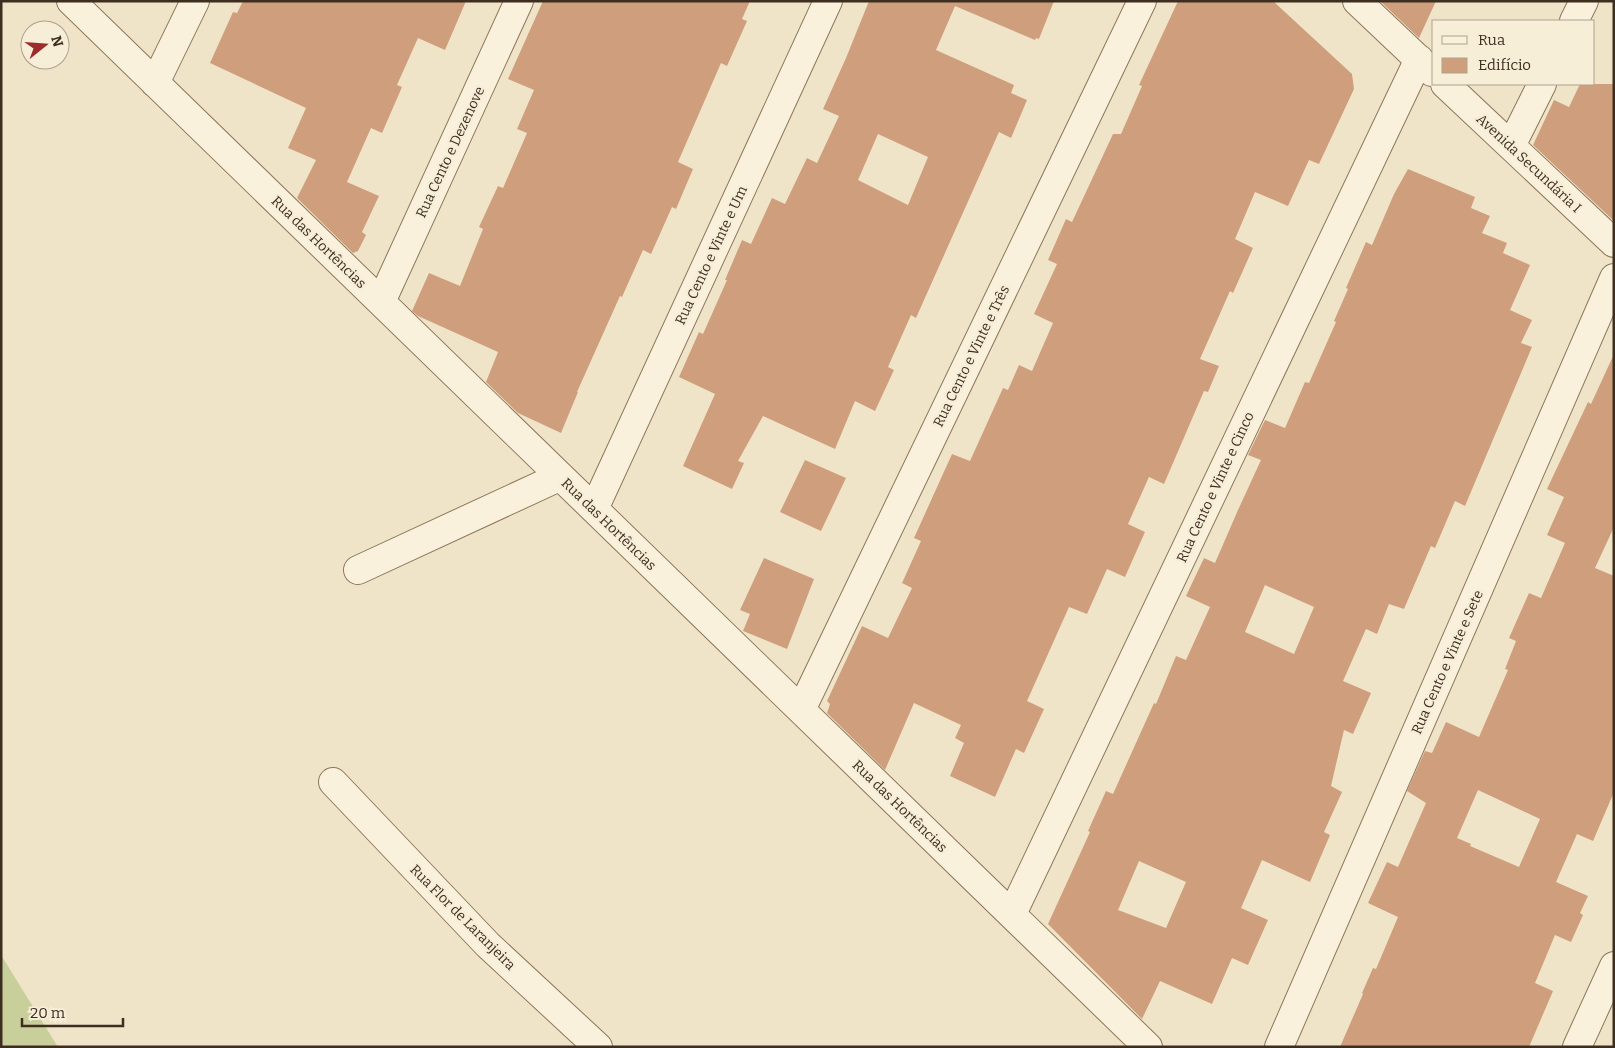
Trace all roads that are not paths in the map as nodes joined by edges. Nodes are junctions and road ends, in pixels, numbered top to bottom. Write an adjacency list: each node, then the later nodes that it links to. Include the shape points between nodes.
1 (71, 1): 10 (street, Rua das Hortências)
2 (195, 1): 10 (street)
3 (519, 1): 16 (street, Rua Cento e Dezenove)
4 (828, 1): 18 (street, Rua Cento e Vinte e Um)
5 (1142, 1): 20 (street, Rua Cento e Vinte e Três)
6 (1357, 1): 9 (street)
7 (1584, 1): 8 (street)
8 (1574, 20)
9 (1426, 66): 22 (street, Rua Cento e Vinte e Cinco)
10 (155, 83): 16 (street, Rua das Hortências)
11 (1446, 85): 13 (street, Avenida Secundária I)
12 (1542, 85): 13 (street)
13 (1511, 146): 14 (street, Avenida Secundária I)
14 (1614, 243)
15 (1614, 278): 26 (street, Rua Cento e Vinte e Sete)
16 (381, 302): 17 (street, Rua das Hortências)
17 (559, 476): 18 (street, Rua das Hortências); 19 (street)
18 (594, 509): 20 (street, Rua das Hortências)
19 (358, 570)
20 (801, 710): 22 (street, Rua das Hortências)
21 (333, 782): 24 (street, Rua Flor de Laranjeira, via 488,945)
22 (1012, 914): 25 (street, Rua das Hortências)
23 (1614, 966): 27 (street)
24 (598, 1047)
25 (1148, 1047)
26 (1280, 1047)
27 (1577, 1047)

